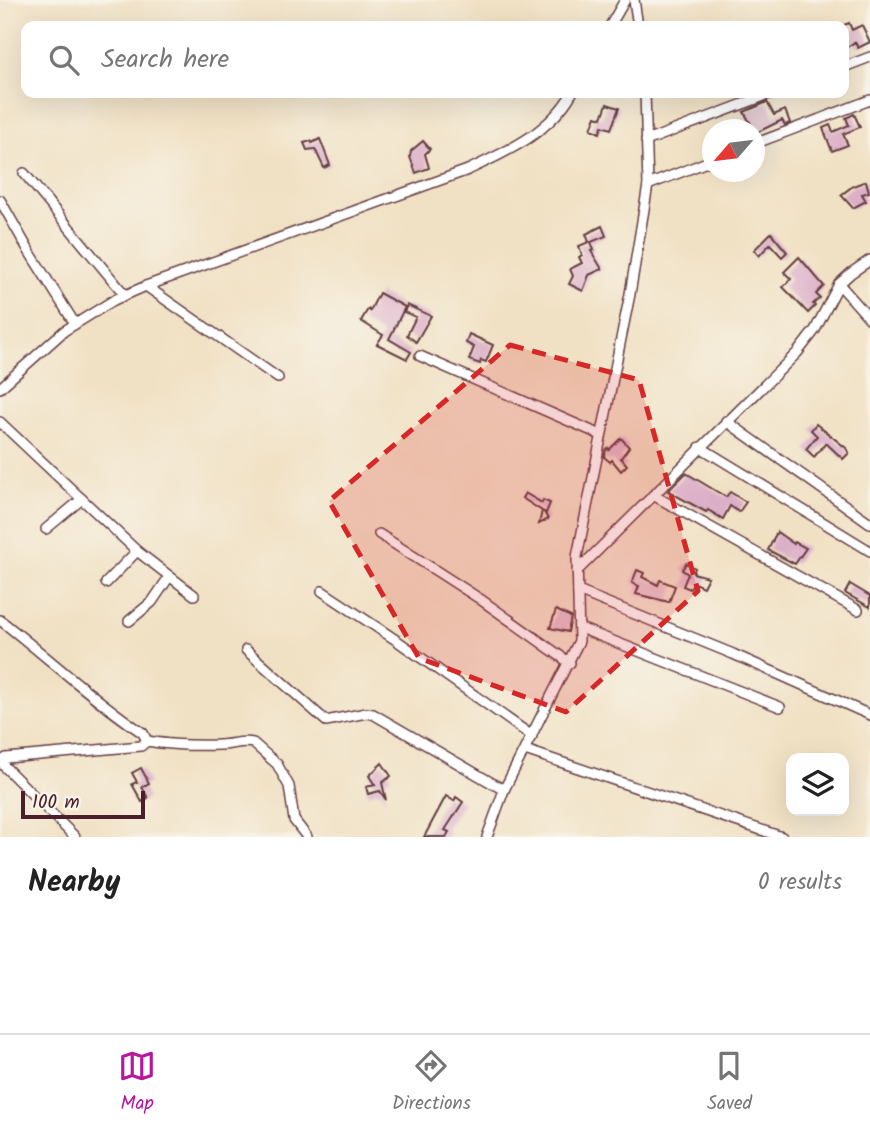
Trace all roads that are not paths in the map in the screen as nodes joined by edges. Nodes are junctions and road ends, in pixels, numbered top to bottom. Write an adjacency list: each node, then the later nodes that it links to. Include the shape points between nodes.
1 (625, 0): 3 (street)
2 (634, 0): 4 (street)
3 (613, 21)
4 (637, 21)
5 (870, 57): 6 (street)
6 (849, 65)
7 (568, 98): 19 (street, via 546,125 518,146 468,170)
8 (645, 98): 12 (street)
9 (759, 98): 12 (street)
10 (870, 100): 11 (street)
11 (765, 140)
12 (646, 141): 15 (street)
13 (702, 164): 15 (street)
14 (24, 173): 20 (street)
15 (648, 184): 28 (street)
16 (0, 201): 22 (street)
17 (870, 260): 18 (street)
18 (839, 284): 21 (street); 26 (street, via 797,353)
19 (146, 286): 20 (street); 24 (street)
20 (125, 295): 22 (street)
21 (870, 319)
22 (75, 324): 25 (street)
23 (420, 356): 28 (street)
24 (278, 378)
25 (0, 388)
26 (726, 421): 29 (street); 32 (street)
27 (0, 422): 31 (street)
28 (601, 435): 37 (street)
29 (701, 447): 30 (street); 36 (street)
30 (653, 495): 37 (street); 43 (street)
31 (82, 499): 33 (street); 35 (street)
32 (870, 523)
33 (46, 529)
34 (379, 534): 48 (street)
35 (137, 551): 38 (street); 39 (street)
36 (870, 551)
37 (577, 571): 41 (street)
38 (169, 577): 42 (street); 45 (street, via 152,603)
39 (106, 583)
40 (322, 591): 51 (street)
41 (578, 591): 46 (street); 50 (street)
42 (194, 595)
43 (858, 610)
44 (0, 620): 52 (street, via 93,698 143,733)
45 (129, 621)
46 (580, 628): 48 (street); 49 (street)
47 (246, 650): 54 (street, via 326,721 373,714)
48 (570, 663): 51 (street)
49 (780, 708)
50 (870, 715)
51 (532, 736): 53 (street)
52 (147, 741): 55 (street, via 141,746 2,761); 56 (street, via 221,746 253,743 277,764 289,786 294,820)
53 (525, 750): 54 (street); 58 (street)
54 (504, 790): 57 (street)
55 (75, 837)
56 (307, 837)
57 (488, 837)
58 (782, 837)

